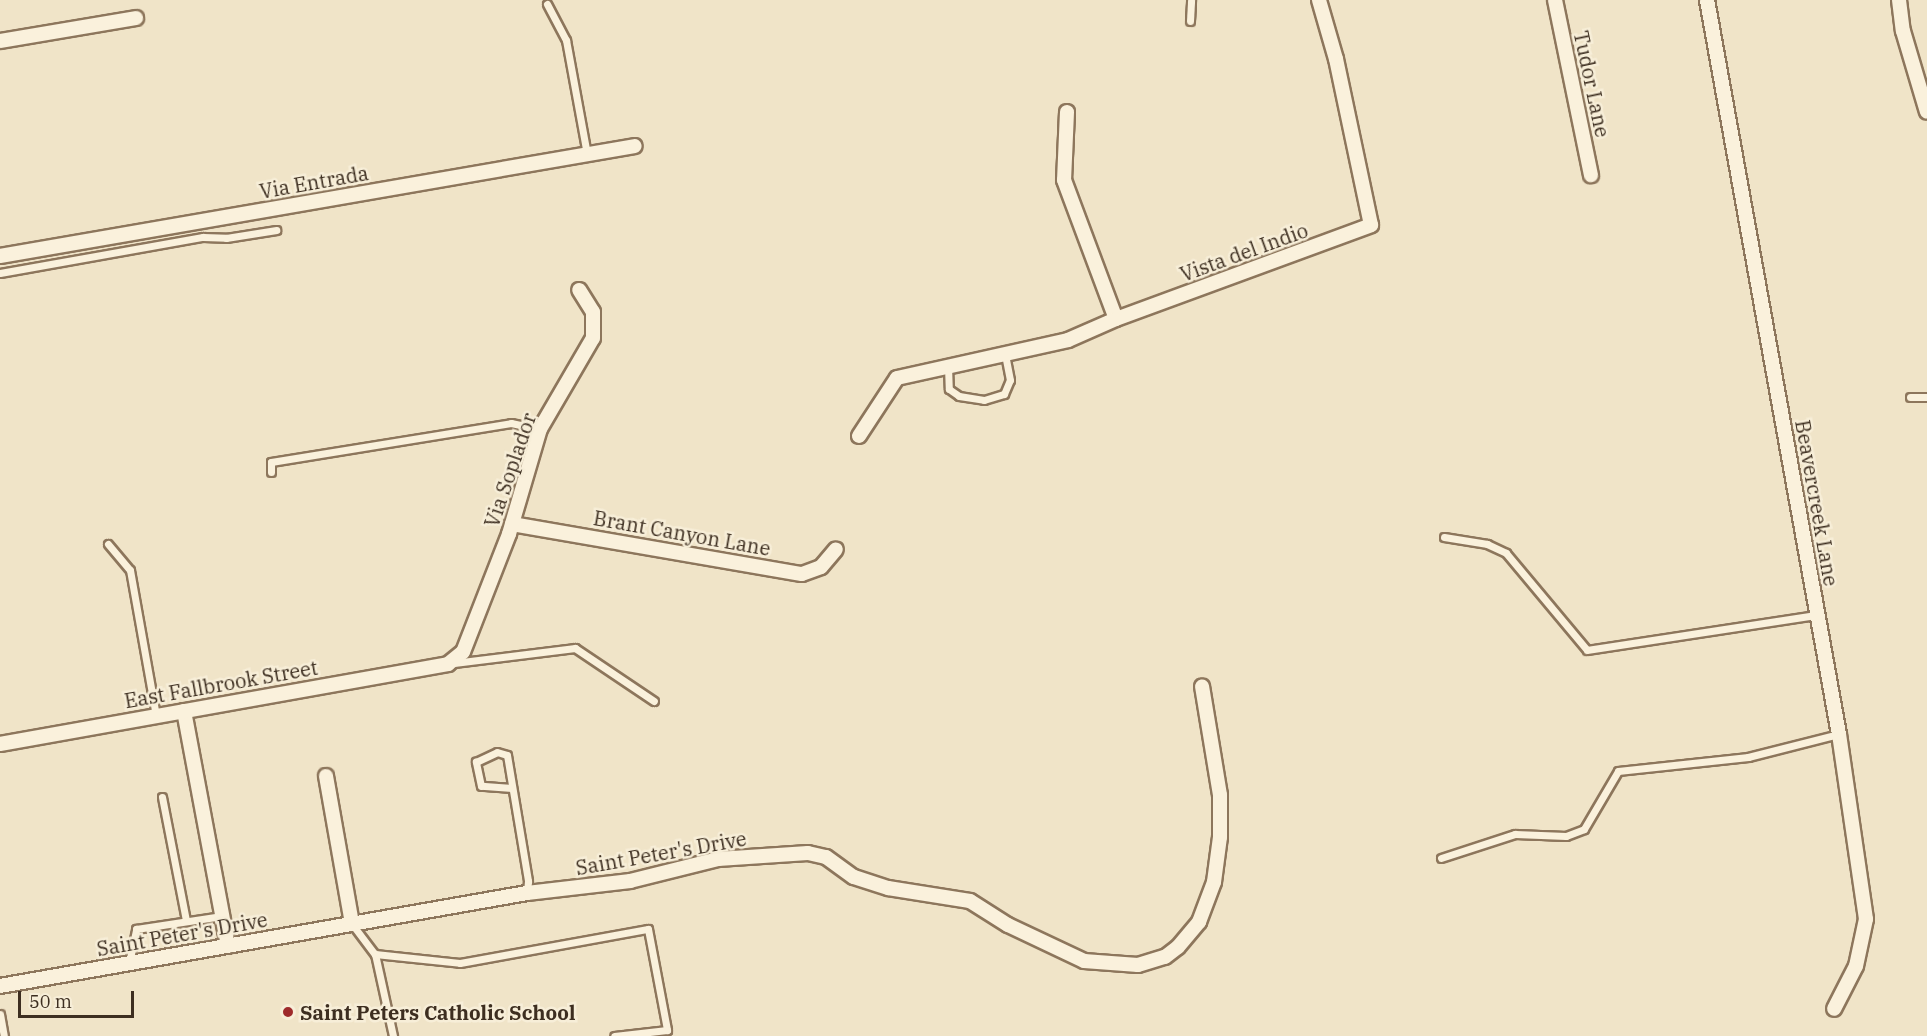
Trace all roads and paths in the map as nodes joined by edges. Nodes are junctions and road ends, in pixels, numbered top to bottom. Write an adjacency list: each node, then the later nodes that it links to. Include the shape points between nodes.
1 (1191, 0): 8 (lane)
2 (1319, 0): 19 (street, Vista del Indio, via 1336,60 1371,225)
3 (1555, 0): 14 (street, Tudor Lane)
4 (1707, 0): 31 (street, Beavercreek Lane)
5 (1899, 0): 11 (street, via 1903,31)
6 (547, 4): 13 (lane, via 566,40)
7 (136, 18): 9 (street)
8 (1190, 21)
9 (0, 41)
10 (1067, 112): 19 (street, via 1064,180)
11 (1927, 112)
12 (635, 146): 13 (street, Via Entrada)
13 (587, 154): 16 (street, Via Entrada)
14 (1591, 175)
15 (276, 230): 17 (lane, via 203,237)
16 (0, 256)
17 (0, 273)
18 (579, 290): 24 (street, Via Soplador, via 593,312 593,338)
19 (1116, 319): 20 (street, via 1068,340)
20 (1005, 354): 21 (street); 21 (lane, via 1010,380 1004,394 984,400 959,396 949,389)
21 (948, 366): 25 (street, via 897,378)
22 (1910, 397): 23 (lane)
23 (1927, 397)
24 (540, 429): 26 (lane, via 499,425 271,462); 27 (street, Via Soplador)
25 (860, 436)
26 (271, 472)
27 (512, 524): 30 (street, Brant Canyon Lane, via 802,574 821,567); 32 (street, Via Soplador, via 463,652)
28 (1444, 537): 31 (lane, via 1487,544 1506,553 1587,650)
29 (108, 544): 36 (lane, via 130,570)
30 (836, 549)
31 (1817, 615): 37 (street, Beavercreek Lane)
32 (448, 664): 34 (lane, via 575,648); 35 (street, East Fallbrook Street)
33 (1202, 686): 43 (street, Saint Peter's Drive, via 1220,795 1214,882 1199,922 1165,957 1138,965 1084,961 1008,925 970,901 888,888 854,877 826,857 808,852 718,859 630,881)
34 (654, 702)
35 (184, 711): 36 (street, East Fallbrook Street); 44 (street)
36 (156, 716): 38 (street, East Fallbrook Street)
37 (1839, 734): 42 (lane, via 1748,757 1618,771 1584,829 1566,836 1515,834); 51 (street, Beavercreek Lane, via 1866,919 1856,966)
38 (0, 744)
39 (326, 776): 46 (street)
40 (512, 788): 40 (lane, via 507,755 497,753 476,762 481,786); 43 (lane)
41 (162, 797): 45 (lane)
42 (1440, 858)
43 (527, 893): 46 (street, Saint Peter's Drive)
44 (222, 916): 45 (lane); 47 (street)
45 (186, 921): 49 (lane, via 136,929)
46 (352, 924): 47 (street, Saint Peter's Drive); 48 (lane)
47 (228, 946): 49 (street, Saint Peter's Drive)
48 (375, 954): 54 (lane); 55 (lane, via 460,963 648,929 667,1030)
49 (129, 963): 50 (street, Saint Peter's Drive)
50 (0, 986)
51 (1834, 1009)
52 (0, 1014): 53 (lane)
53 (4, 1036)
54 (393, 1036)
55 (614, 1036)

